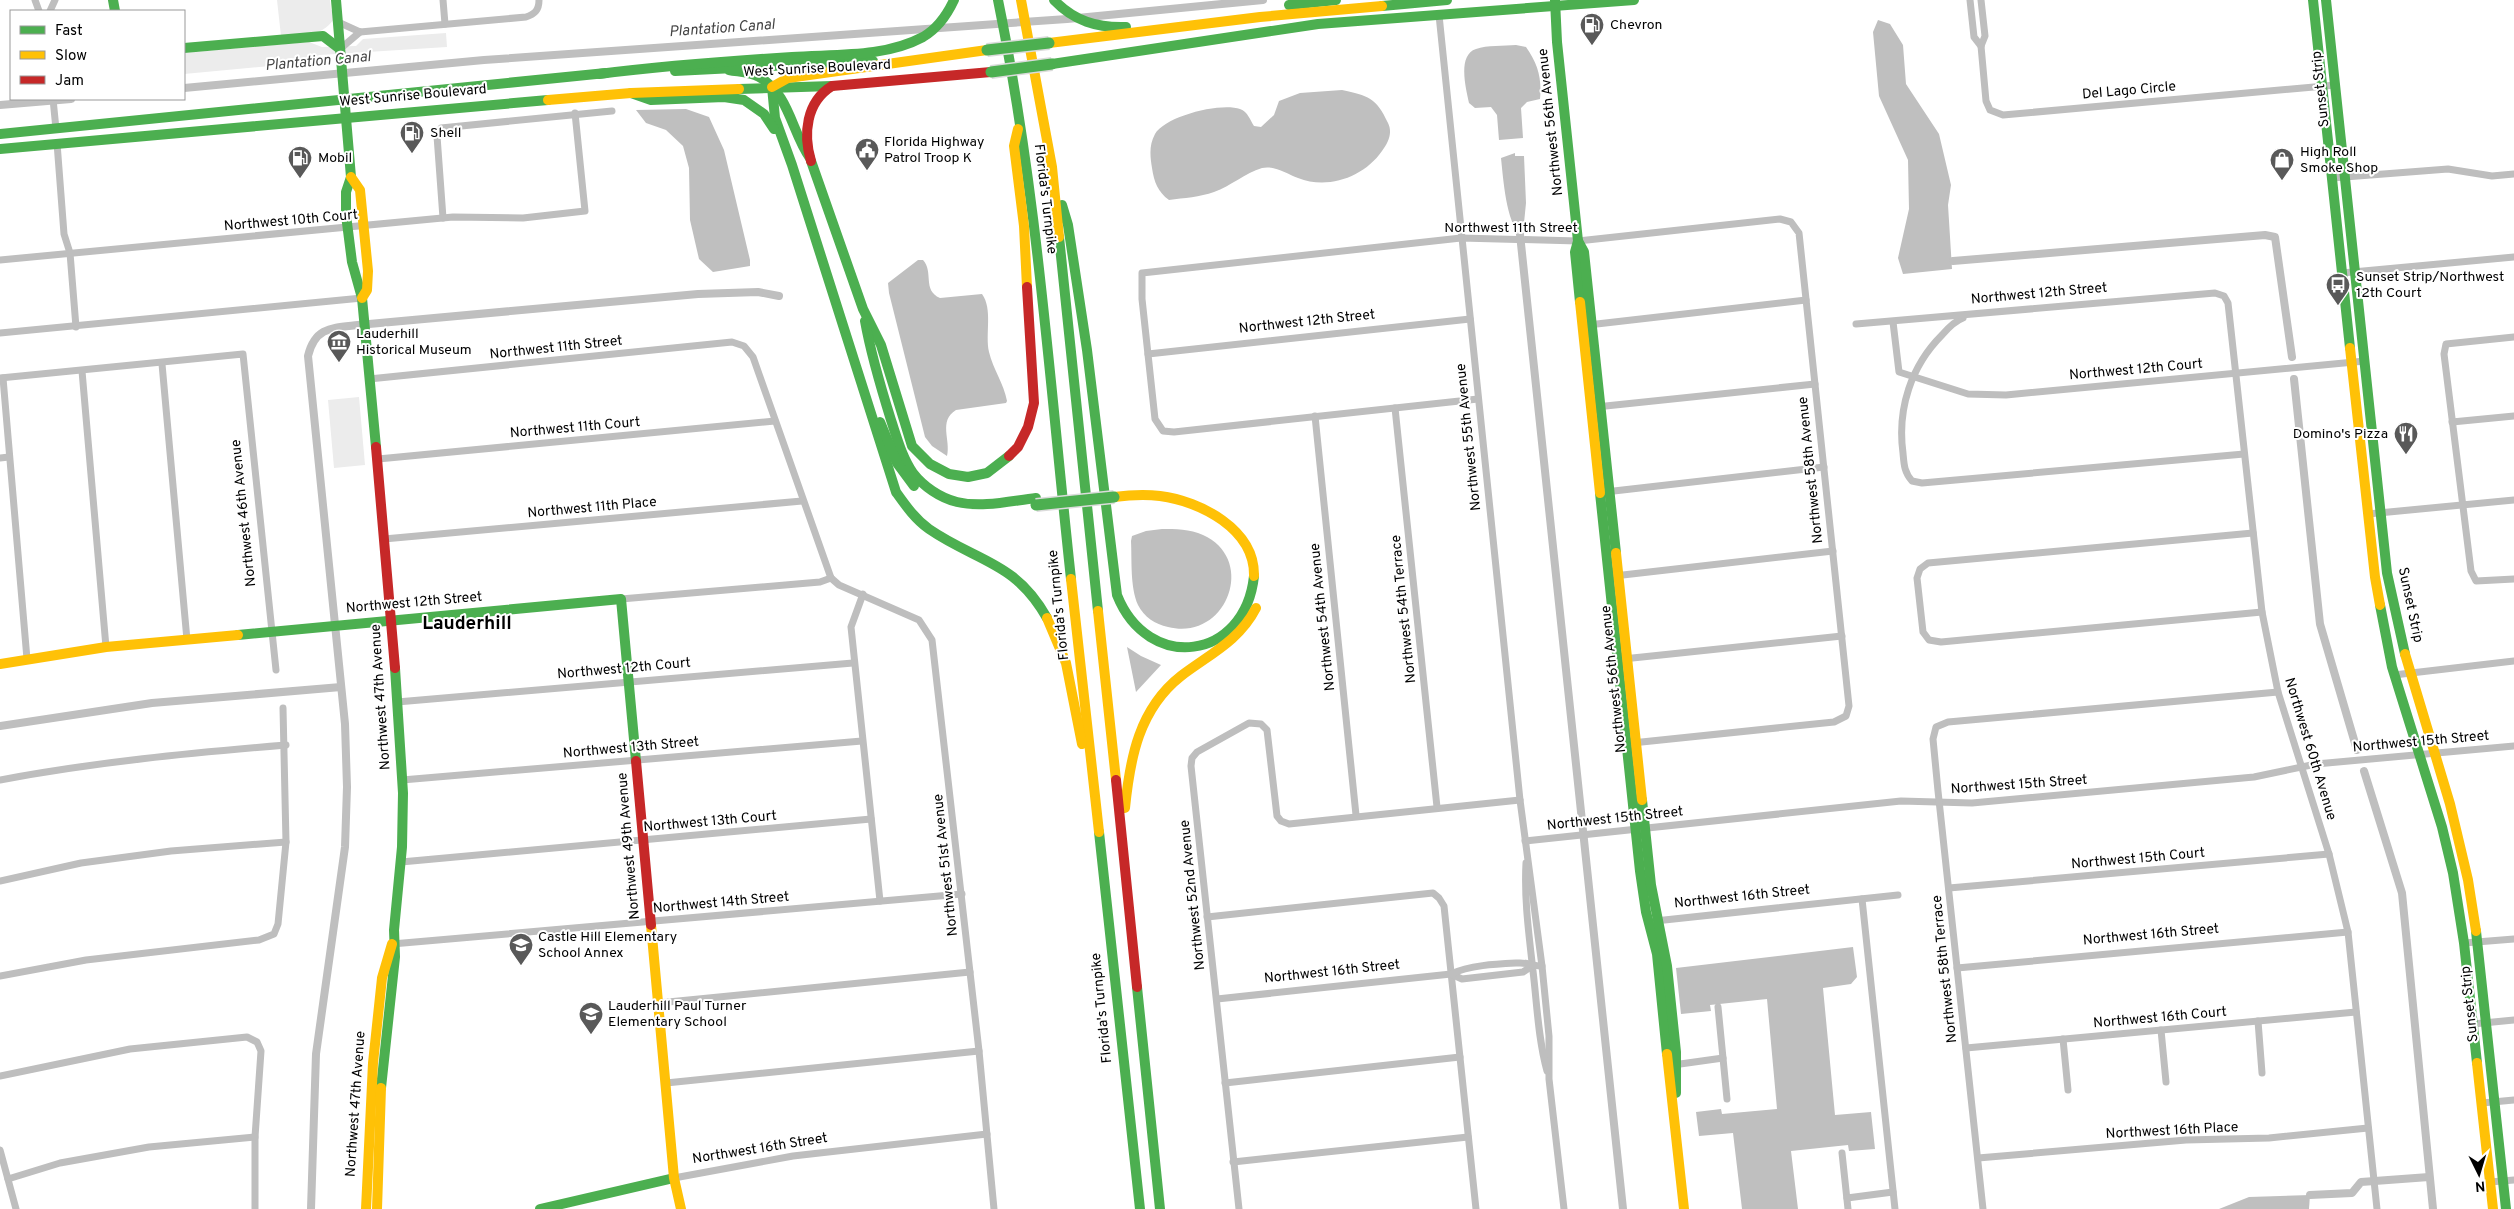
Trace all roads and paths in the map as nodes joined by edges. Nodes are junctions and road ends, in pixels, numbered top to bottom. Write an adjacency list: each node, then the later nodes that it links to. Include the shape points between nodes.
1 (336, 0): 18 (main road, Northwest 47th Avenue)
2 (443, 0): 19 (street)
3 (539, 0): 19 (street, via 534,14 526,17)
4 (954, 0): 27 (main road, via 938,26 922,37 894,46 671,64)
5 (998, 0): 38 (main road, Florida's Turnpike)
6 (1054, 0): 7 (main road, via 1078,20 1110,28)
7 (1336, 0)
8 (1429, 0): 9 (main road, West Sunrise Boulevard); 25 (main road, West Sunrise Boulevard, bridge, via 1260,16)
9 (1447, 0)
10 (1634, 0): 15 (main road, West Sunrise Boulevard)
11 (1970, 0): 22 (street, Del Lago Circle, via 1974,37)
12 (1981, 0): 22 (street, Del Lago Circle, via 1985,36)
13 (2313, 0): 30 (main road, Sunset Strip)
14 (2326, 0): 28 (main road, Sunset Strip)
15 (1555, 4): 17 (main road, West Sunrise Boulevard); 57 (main road, Northwest 56th Avenue)
16 (1023, 5): 47 (main road, Florida's Turnpike)
17 (1439, 15): 29 (main road, West Sunrise Boulevard, bridge, via 1284,28 991,72); 56 (street, Northwest 55th Avenue)
18 (338, 22): 20 (street); 21 (main road); 24 (main road, Northwest 47th Avenue)
19 (445, 24): 20 (street)
20 (360, 32): 24 (street)
21 (323, 36): 23 (main road); 24 (main road)
22 (1980, 46): 30 (street, Del Lago Circle, via 1986,101 1990,110 2003,115)
23 (185, 48)
24 (341, 50): 33 (main road, Northwest 47th Avenue)
25 (928, 57): 26 (main road, West Sunrise Boulevard); 31 (main road, via 788,78)
26 (729, 70): 27 (main road, West Sunrise Boulevard); 31 (main road, via 760,78)
27 (599, 74): 33 (main road, West Sunrise Boulevard)
28 (2336, 85): 30 (street, Del Lago Circle); 50 (main road, Sunset Strip)
29 (832, 86): 31 (main road, West Sunrise Boulevard); 46 (main road, via 815,102 807,121)
30 (2323, 86): 51 (main road, Sunset Strip)
31 (772, 88): 32 (main road, West Sunrise Boulevard); 42 (main road, via 772,107); 46 (main road, via 783,102 800,147)
32 (631, 93): 37 (main road, West Sunrise Boulevard); 42 (main road, via 652,100 724,97 744,100 764,114)
33 (345, 98): 37 (main road, Northwest 47th Avenue); 39 (main road, West Sunrise Boulevard)
34 (53, 100): 40 (street)
35 (612, 111): 36 (street)
36 (575, 113): 52 (street, via 441,128 437,136); 52 (street, Northwest 10th Court, via 584,211 523,218)
37 (346, 117): 43 (main road, West Sunrise Boulevard); 49 (main road, Northwest 47th Avenue)
38 (1019, 123): 66 (main road, via 1014,146 1024,226 1034,404 1025,439 1004,463 987,473 968,476 946,473 919,455 906,430 881,345); 142 (main road, Florida's Turnpike, via 1032,209)
39 (76, 127): 40 (main road, West Sunrise Boulevard); 43 (main road)
40 (56, 129): 41 (main road, West Sunrise Boulevard); 44 (main road, via 53,137)
41 (0, 134)
42 (781, 140): 84 (main road)
43 (57, 143): 44 (main road, West Sunrise Boulevard); 58 (street, via 64,234)
44 (42, 144): 45 (main road, West Sunrise Boulevard)
45 (0, 148)
46 (810, 158): 66 (main road)
47 (1052, 167): 99 (main road, via 1068,225 1121,607 1129,620 1146,635 1172,646 1197,646 1231,629 1245,612 1254,579 1250,555 1236,532 1216,515 1184,501 1147,494); 151 (main road, Florida's Turnpike)
48 (2514, 174): 50 (street, via 2492,176 2448,169)
49 (351, 177): 54 (main road, Northwest 47th Avenue, via 360,190); 55 (main road, Northwest 47th Avenue, via 346,191)
50 (2345, 177): 51 (street); 61 (main road, Sunset Strip)
51 (2332, 178): 62 (main road, Sunset Strip)
52 (442, 218): 54 (street, Northwest 10th Court)
53 (1791, 222): 57 (street, Northwest 11th Street, via 1780,219); 65 (street, Northwest 58th Avenue, via 1799,233)
54 (364, 227): 55 (street, Northwest 10th Court); 64 (main road, Northwest 47th Avenue, via 368,271 367,290)
55 (349, 228): 58 (street, Northwest 10th Court); 64 (main road, Northwest 47th Avenue)
56 (1461, 238): 57 (street, Northwest 11th Street); 68 (street, Northwest 55th Avenue); 75 (street, Northwest 11th Street, via 1142,273)
57 (1578, 241): 71 (main road, Northwest 56th Avenue, via 1575,252)
58 (70, 253): 60 (street, Northwest 10th Court); 72 (street)
59 (2514, 257): 61 (street)
60 (0, 260)
61 (2356, 272): 62 (street); 76 (main road, Sunset Strip)
62 (2342, 273): 77 (main road, Sunset Strip)
63 (2224, 296): 67 (street, Northwest 12th Street, via 2215,293); 80 (street, Northwest 60th Avenue, via 2228,304)
64 (362, 298): 72 (street); 83 (main road, Northwest 47th Avenue)
65 (1806, 300): 71 (street); 85 (street, Northwest 58th Avenue)
66 (863, 309): 102 (main road, via 879,385 900,448 914,475 936,493 956,502)
67 (1968, 316): 69 (street, Northwest 12th Street); 81 (street, via 1958,320 1934,342)
68 (1470, 319): 75 (street, Northwest 12th Street); 86 (street, Northwest 55th Avenue)
69 (1893, 322): 70 (street, Northwest 12th Street); 81 (street, via 1897,368 1904,375)
70 (1856, 324)
71 (1587, 325): 87 (main road, Northwest 56th Avenue)
72 (76, 326): 73 (street)
73 (0, 333)
74 (2514, 337): 92 (street, via 2446,344 2444,354)
75 (1148, 354): 89 (street, via 1155,419 1163,431)
76 (2365, 361): 77 (street, Northwest 12th Court); 104 (main road, Sunset Strip)
77 (2351, 362): 80 (street, Northwest 12th Court); 105 (main road, Sunset Strip)
78 (162, 364): 79 (street); 116 (street, Northwest 46th Avenue, via 242,354); 118 (street)
79 (82, 371): 82 (street); 119 (street)
80 (2235, 373): 81 (street, Northwest 12th Court, via 1986,395 1968,394); 93 (street, Northwest 60th Avenue)
81 (1913, 376): 93 (street, via 1904,406 1901,437 1905,472 1912,481 1922,483)
82 (1, 378): 94 (street)
83 (370, 379): 91 (street, Northwest 11th Street, via 732,342 744,346 753,357); 96 (main road, Northwest 47th Avenue)
84 (862, 381): 102 (main road, via 896,462 912,484 928,498 949,508 970,511); 142 (main road, via 896,492 914,518 940,538 1011,574 1036,601 1053,630 1071,682)
85 (1815, 384): 87 (street); 97 (street, Northwest 58th Avenue)
86 (1478, 399): 88 (street); 143 (street, Northwest 55th Avenue)
87 (1596, 407): 98 (main road, Northwest 56th Avenue)
88 (1395, 408): 89 (street); 146 (street, Northwest 54th Terrace)
89 (1315, 416): 148 (street, Northwest 54th Avenue)
90 (2514, 416): 92 (street)
91 (775, 421): 96 (street, Northwest 11th Court); 101 (street)
92 (2452, 422): 103 (street)
93 (2244, 454): 106 (street, Northwest 60th Avenue)
94 (9, 457): 95 (street); 120 (street)
95 (0, 458)
96 (378, 460): 107 (main road, Northwest 47th Avenue)
97 (1824, 467): 98 (street); 108 (street, Northwest 58th Avenue)
98 (1604, 492): 109 (main road, Northwest 56th Avenue)
99 (1113, 493): 102 (main road, bridge); 151 (main road, via 1168,489 1220,509 1233,518 1252,542 1261,579 1255,610 1238,637 1180,677 1161,695 1147,716 1131,756)
100 (2514, 500): 103 (street)
101 (802, 501): 107 (street, Northwest 11th Place); 110 (street)
102 (1036, 502)
103 (2462, 504): 104 (street); 111 (street, via 2471,570 2476,581)
104 (2381, 513): 105 (street); 126 (main road, Sunset Strip, via 2387,573)
105 (2368, 514): 127 (main road, Sunset Strip, via 2377,586)
106 (2253, 533): 114 (street, Northwest 60th Avenue); 114 (street, via 1928,563 1920,568 1917,578 1922,632 1929,640 1941,642)
107 (384, 539): 115 (main road, Northwest 47th Avenue)
108 (1833, 551): 109 (street); 117 (street, Northwest 58th Avenue)
109 (1613, 576): 121 (main road, Northwest 56th Avenue)
110 (831, 578): 112 (street, Northwest 51st Avenue, via 839,585); 113 (street, Northwest 12th Street, via 820,582)
111 (2514, 578)
112 (863, 594): 123 (street, via 851,627); 160 (street, Northwest 51st Avenue, via 919,620 932,640)
113 (621, 599): 115 (main road, Northwest 12th Street); 128 (main road, Northwest 49th Avenue)
114 (2262, 612): 129 (street, Northwest 60th Avenue)
115 (391, 620): 116 (main road, Northwest 12th Street); 130 (main road, Northwest 47th Avenue)
116 (272, 631): 118 (main road, Northwest 12th Street); 125 (street, Northwest 46th Avenue)
117 (1842, 636): 121 (street); 133 (street, Northwest 58th Avenue, via 1849,706 1846,716 1834,722)
118 (187, 640): 119 (main road, Northwest 12th Street)
119 (106, 647): 120 (main road, Northwest 12th Street)
120 (27, 659): 124 (main road, Northwest 12th Street)
121 (1622, 659): 133 (main road, Northwest 56th Avenue)
122 (2514, 661): 126 (street)
123 (853, 663): 128 (street, Northwest 12th Court); 132 (street)
124 (0, 664)
125 (276, 670)
126 (2409, 672): 127 (street); 136 (main road, Sunset Strip)
127 (2394, 675): 137 (main road, Sunset Strip)
128 (629, 681): 130 (street, Northwest 12th Court); 138 (main road, Northwest 49th Avenue)
129 (2278, 692): 139 (street, Northwest 60th Avenue); 144 (street, Northwest 58th Terrace, via 1948,722 1936,727 1933,739)
130 (398, 702): 141 (main road, Northwest 47th Avenue)
131 (283, 708): 134 (street)
132 (862, 741): 138 (street, Northwest 13th Street); 149 (street)
133 (1631, 743): 150 (main road, Northwest 56th Avenue)
134 (286, 745): 140 (street, via 73,766); 153 (street)
135 (2514, 746): 136 (street, Northwest 15th Street)
136 (2433, 754): 137 (street, Northwest 15th Street); 145 (main road, Sunset Strip)
137 (2420, 755): 139 (street, Northwest 15th Street); 147 (main road, Sunset Strip)
138 (636, 760): 141 (street, Northwest 13th Street); 152 (main road, Northwest 49th Avenue)
139 (2300, 766): 144 (street, Northwest 15th Street, via 2254,777 1972,803); 155 (street, Northwest 60th Avenue)
140 (0, 780)
141 (402, 780): 157 (main road, Northwest 47th Avenue)
142 (1095, 796): 226 (main road, Florida's Turnpike)
143 (1520, 800): 146 (street); 154 (street, Northwest 55th Avenue)
144 (1939, 803): 150 (street, Northwest 15th Street, via 1901,802); 159 (street, Northwest 58th Terrace)
145 (2450, 804): 147 (main road); 169 (main road, Sunset Strip, via 2468,880)
146 (1437, 807): 148 (street)
147 (2436, 808): 170 (main road, Sunset Strip, via 2453,873)
148 (1356, 815): 164 (street, Northwest 52nd Avenue, via 1289,824 1281,822 1277,816 1267,730 1261,724 1249,723 1197,752 1192,758 1192,766)
149 (871, 819): 152 (street, Northwest 13th Court); 163 (street)
150 (1640, 829): 154 (street, Northwest 15th Street); 166 (main road, Northwest 56th Avenue)
151 (1123, 836): 227 (main road, Florida's Turnpike)
152 (643, 841): 157 (street, Northwest 13th Court); 165 (main road, Northwest 49th Avenue)
153 (286, 842): 158 (street, via 81,863); 177 (street, via 278,924 274,934 259,940 86,960)
154 (1525, 842): 156 (street, Northwest 55th Avenue)
155 (2329, 854): 159 (street, Northwest 15th Court); 167 (street, Northwest 60th Avenue)
156 (1526, 855): 172 (street, Northwest 55th Avenue, via 1525,892); 173 (street, Northwest 55th Avenue, via 1532,878)
157 (401, 862): 171 (main road, Northwest 47th Avenue)
158 (0, 881)
159 (1949, 888): 174 (street, Northwest 58th Terrace)
160 (962, 894): 163 (street, Northwest 14th Street); 175 (street, Northwest 51st Avenue)
161 (1898, 895): 162 (street, Northwest 16th Street)
162 (1862, 899): 166 (street, Northwest 16th Street); 217 (street)
163 (880, 901): 165 (street, Northwest 14th Street)
164 (1207, 917): 176 (street, via 1433,893 1444,906); 178 (street, Northwest 52nd Avenue)
165 (651, 922): 171 (street, Northwest 14th Street); 179 (main road, Northwest 49th Avenue)
166 (1654, 922): 192 (main road, Northwest 56th Avenue)
167 (2348, 932): 174 (street, Northwest 16th Street); 181 (street, Northwest 60th Avenue)
168 (2514, 939): 169 (street)
169 (2478, 942): 170 (street); 184 (main road, Sunset Strip)
170 (2464, 943): 185 (main road, Sunset Strip)
171 (392, 944): 210 (main road, Northwest 47th Avenue, via 386,956 385,995 370,1092)
172 (1532, 966): 173 (street, Northwest 16th Street); 176 (street, Northwest 16th Street, via 1521,962 1462,969); 195 (street, Northwest 55th Avenue, via 1541,1046)
173 (1542, 966): 195 (street, Northwest 55th Avenue, via 1549,1036)
174 (1958, 968): 188 (street, Northwest 58th Terrace)
175 (970, 972): 179 (street); 189 (street, Northwest 51st Avenue)
176 (1451, 974): 178 (street, Northwest 16th Street); 190 (street)
177 (0, 976)
178 (1217, 999): 198 (street, Northwest 52nd Avenue)
179 (658, 1003): 197 (main road, Northwest 49th Avenue)
180 (1718, 1007): 191 (street)
181 (2356, 1012): 183 (street, Northwest 16th Court); 204 (street, Northwest 60th Avenue)
182 (2514, 1020): 184 (street)
183 (2258, 1021): 186 (street, Northwest 16th Court); 193 (street)
184 (2487, 1022): 185 (street); 202 (main road, Sunset Strip)
185 (2473, 1024): 203 (main road, Sunset Strip)
186 (2161, 1030): 187 (street, Northwest 16th Court); 196 (street)
187 (2063, 1039): 188 (street, Northwest 16th Court); 199 (street)
188 (1966, 1048): 211 (street, Northwest 58th Terrace)
189 (979, 1051): 197 (street); 205 (street, Northwest 51st Avenue)
190 (1460, 1057): 198 (street); 206 (street)
191 (1723, 1058): 192 (street); 200 (street)
192 (1672, 1065): 231 (main road, Northwest 56th Avenue)
193 (2262, 1073)
194 (0, 1076): 207 (street, via 130,1049 247,1037 257,1042 261,1051)
195 (1549, 1079): 230 (street, Northwest 55th Avenue)
196 (2166, 1082)
197 (666, 1083): 213 (main road, Northwest 49th Avenue)
198 (1225, 1083): 212 (street, Northwest 52nd Avenue)
199 (2068, 1090)
200 (1726, 1099)
201 (2514, 1100): 202 (street)
202 (2494, 1102): 203 (street); 215 (main road, Sunset Strip)
203 (2482, 1103): 216 (main road, Sunset Strip)
204 (2368, 1128): 211 (street, Northwest 16th Place); 235 (street, Northwest 60th Avenue)
205 (987, 1134): 213 (street, Northwest 16th Street, via 793,1156); 225 (street, Northwest 51st Avenue)
206 (1468, 1137): 212 (street); 229 (street)
207 (255, 1138): 214 (street, via 149,1147 60,1163); 220 (street)
208 (0, 1150): 214 (street)
209 (1842, 1153): 218 (street)
210 (372, 1156): 221 (main road, Northwest 47th Avenue); 222 (main road, Northwest 47th Avenue)
211 (1978, 1158): 234 (street, Northwest 58th Terrace)
212 (1234, 1162): 228 (street, Northwest 52nd Avenue)
213 (674, 1178): 223 (main road, Northwest 16th Street); 224 (main road, Northwest 49th Avenue)
214 (8, 1179): 219 (street)
215 (2509, 1181): 216 (street); 237 (main road, Sunset Strip)
216 (2490, 1182): 236 (main road, Sunset Strip)
217 (1893, 1192): 218 (street); 233 (street)
218 (1847, 1198): 232 (street)
219 (16, 1209)
220 (255, 1209)
221 (366, 1209)
222 (377, 1209)
223 (540, 1209)
224 (681, 1209)
225 (994, 1209)
226 (1140, 1209)
227 (1160, 1209)
228 (1239, 1209)
229 (1476, 1209)
230 (1564, 1209)
231 (1684, 1209)
232 (1848, 1209)
233 (1895, 1209)
234 (1983, 1209)
235 (2377, 1209)
236 (2493, 1209)
237 (2506, 1209)

